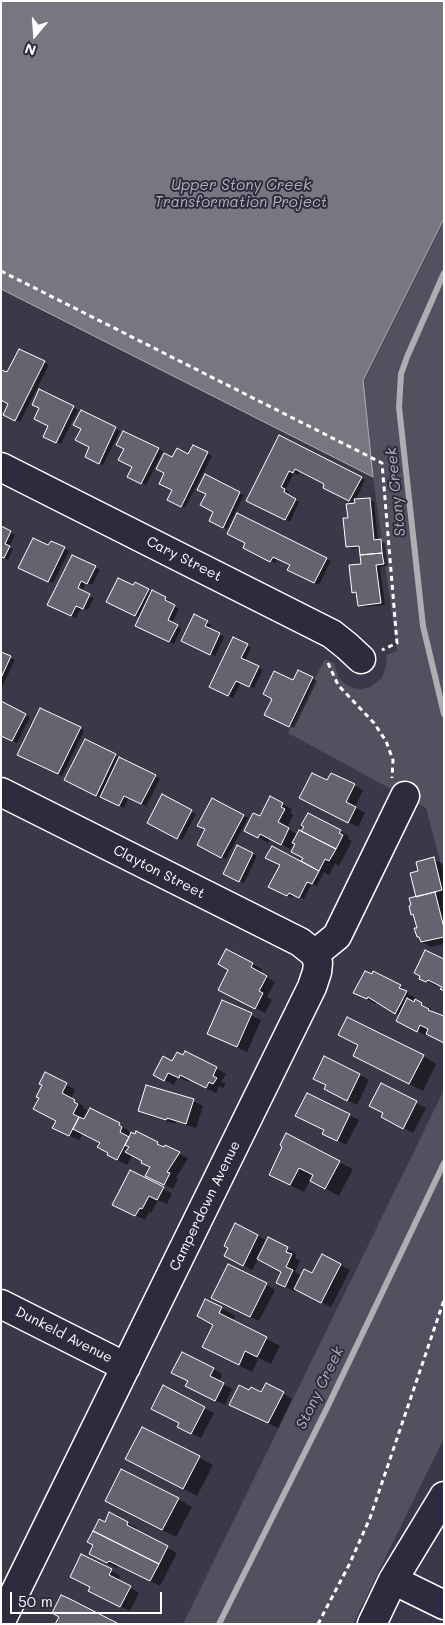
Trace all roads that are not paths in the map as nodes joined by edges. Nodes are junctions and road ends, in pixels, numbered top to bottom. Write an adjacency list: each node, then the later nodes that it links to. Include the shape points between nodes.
1 (1, 467): 2 (street, Cary Street, via 332,634)
2 (360, 660)
3 (397, 790): 5 (street, via 337,936)
4 (1, 792): 5 (street, Clayton Street, via 300,942)
5 (315, 954): 7 (street, Camperdown Avenue, via 318,963 312,987)
6 (1, 1304): 7 (street, Dunkeld Avenue)
7 (126, 1367): 11 (street, Camperdown Avenue)
8 (444, 1496): 9 (street)
9 (393, 1580): 10 (street); 12 (street)
10 (444, 1605)
11 (1, 1621)
12 (372, 1624)

